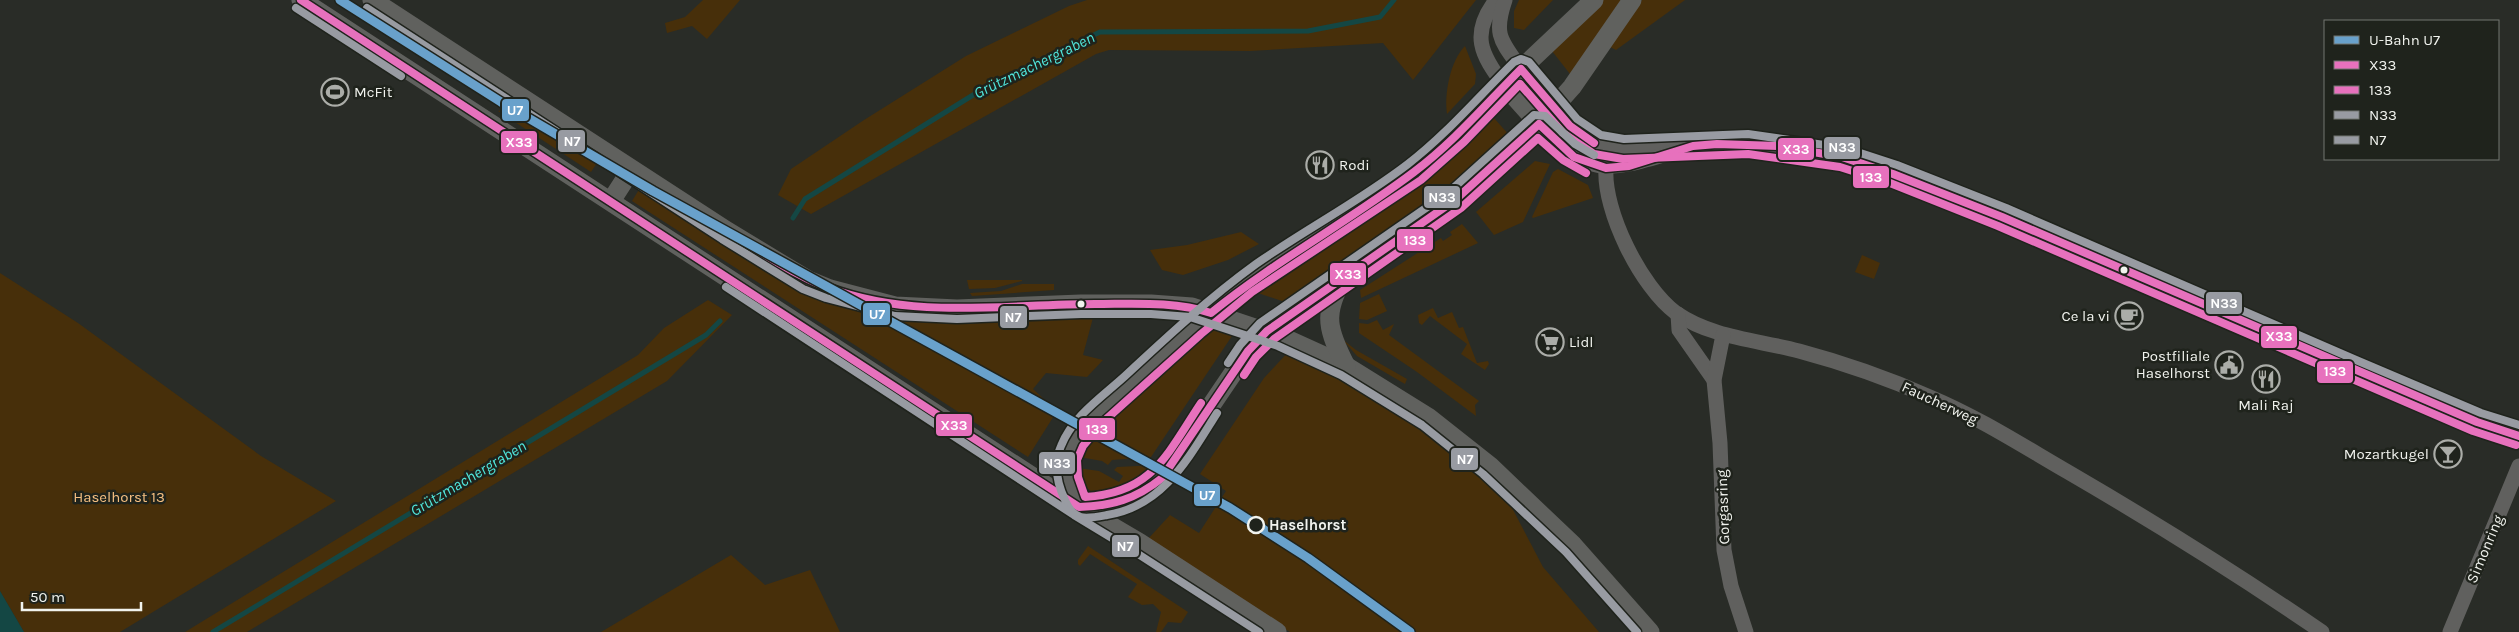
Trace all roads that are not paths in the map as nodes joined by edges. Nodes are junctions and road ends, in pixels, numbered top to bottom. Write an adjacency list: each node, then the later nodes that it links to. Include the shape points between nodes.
1 (301, 0): 14 (main road)
2 (372, 0): 13 (main road)
3 (1496, 0): 8 (street, via 1484,19 1480,45)
4 (1505, 0): 7 (street, via 1499,16 1500,36)
5 (1594, 0): 7 (main road)
6 (1632, 0): 9 (main road)
7 (1521, 69): 8 (main road); 9 (main road)
8 (1504, 85): 10 (main road); 16 (main road, via 1454,138 1415,172 1264,271)
9 (1554, 108): 10 (main road); 11 (street, via 1578,132 1597,145 1610,148)
10 (1540, 124): 12 (street, via 1574,157); 15 (main road, via 1455,200)
11 (1693, 146): 12 (street, via 1629,166); 22 (street, via 1778,146 1828,154 1883,170 2002,217 2460,414)
12 (1606, 168): 17 (street, Faucherweg, via 1605,184 1628,250 1650,288)
13 (631, 170): 14 (main road); 16 (main road, via 808,280 896,306 957,309 1151,304 1192,307)
14 (611, 201): 24 (main road)
15 (1345, 276): 18 (main road); 20 (main road, via 1331,302 1329,320 1333,339)
16 (1211, 313): 18 (main road); 24 (main road, via 1126,388 1077,437 1070,451 1066,474)
17 (1678, 314): 19 (street, Faucherweg); 21 (street, Gorgasring, via 1679,330)
18 (1267, 331): 20 (main road); 24 (main road, via 1248,351 1162,478 1142,495 1119,504)
19 (1723, 335): 21 (street, Gorgasring); 28 (street, Faucherweg, via 1834,360 1958,409 2121,502)
20 (1346, 366): 26 (main road, via 1428,417 1490,466 1573,545)
21 (1714, 380): 27 (street, Gorgasring, via 1724,550 1731,586)
22 (2519, 436)
23 (2519, 466): 29 (street, Simonring)
24 (1079, 507): 25 (main road)
25 (1277, 632)
26 (1650, 632)
27 (1746, 632)
28 (2322, 632)
29 (2450, 632)

